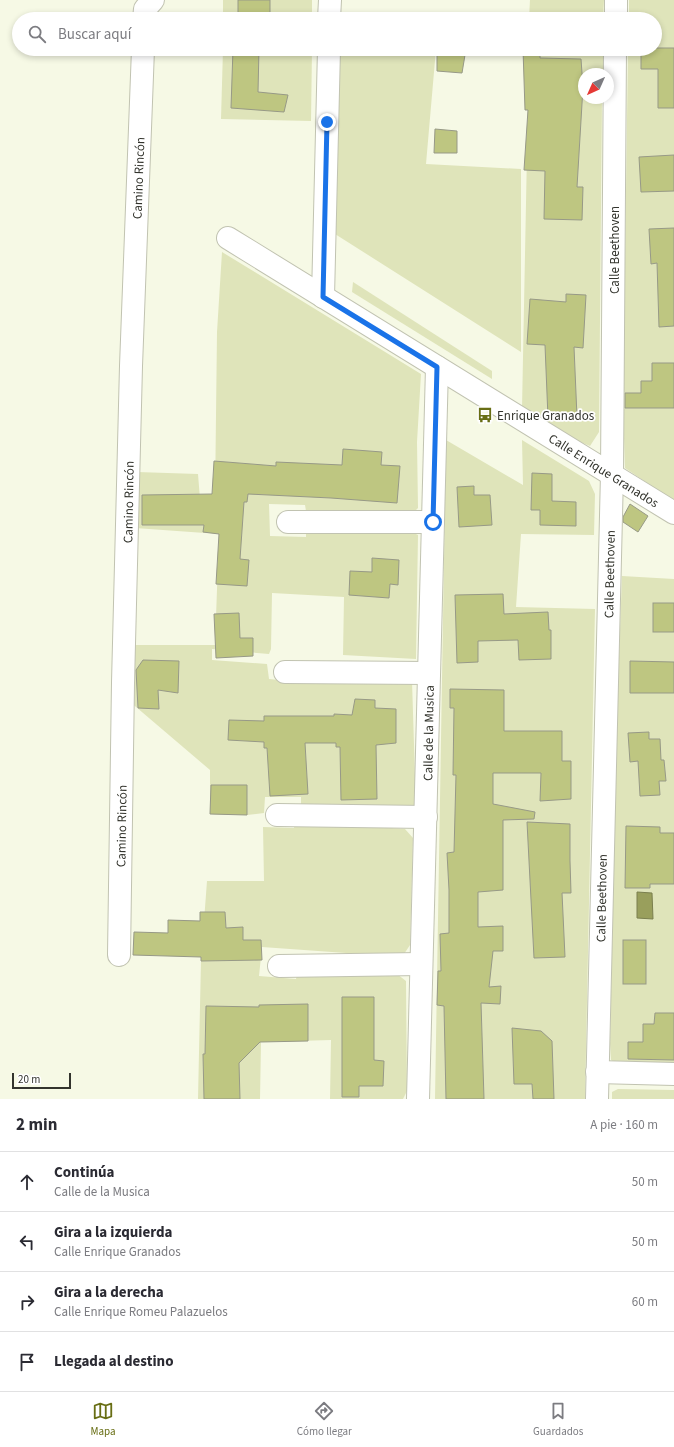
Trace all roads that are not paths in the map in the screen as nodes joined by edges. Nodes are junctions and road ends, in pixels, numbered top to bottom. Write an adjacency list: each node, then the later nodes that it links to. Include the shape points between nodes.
1 (153, 0): 4 (street)
2 (330, 0): 5 (street)
3 (616, 0): 6 (street)
4 (145, 12)
5 (329, 12)
6 (616, 12)
7 (143, 56): 21 (street, Camino Rincón, via 131,366)
8 (329, 56): 11 (street)
9 (615, 56): 13 (street, Calle Beethoven)
10 (228, 238): 11 (street, Calle Enrique Granados)
11 (323, 297): 12 (street, Calle Enrique Granados)
12 (437, 367): 13 (street, Calle Enrique Granados); 16 (street, Calle de la Musica)
13 (612, 474): 14 (street, Calle Enrique Granados); 24 (street, Calle Beethoven)
14 (674, 513)
15 (288, 522): 16 (street)
16 (433, 522): 18 (street, Calle de la Musica)
17 (285, 672): 18 (street)
18 (429, 673): 20 (street, Calle de la Musica)
19 (277, 815): 20 (street)
20 (426, 817): 22 (street, Calle de la Musica)
21 (119, 955)
22 (422, 964): 23 (street); 26 (street, Calle de la Musica)
23 (279, 966)
24 (597, 1072): 25 (street); 27 (street, Calle Beethoven)
25 (674, 1074)
26 (418, 1099)
27 (597, 1099)

